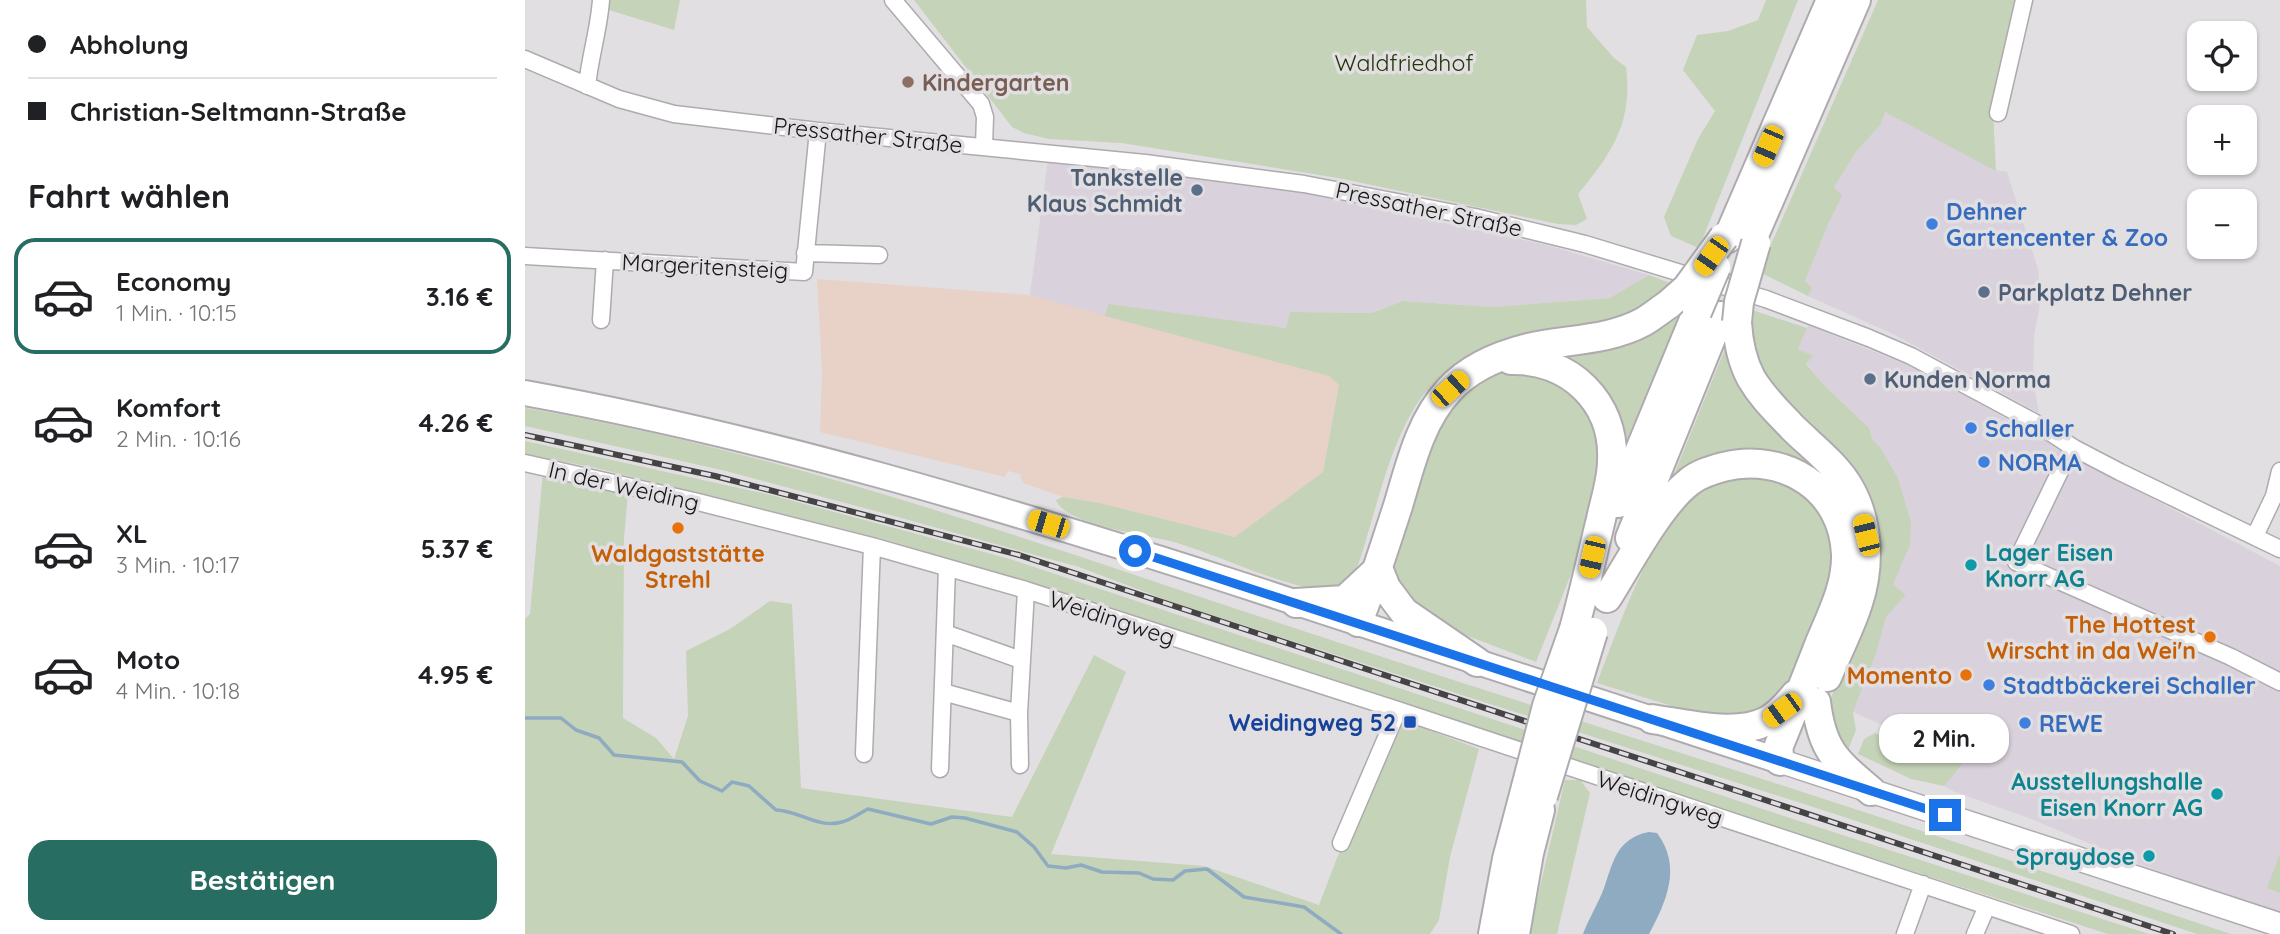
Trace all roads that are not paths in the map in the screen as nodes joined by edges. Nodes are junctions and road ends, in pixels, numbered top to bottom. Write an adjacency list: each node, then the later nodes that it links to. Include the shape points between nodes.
1 (601, 0): 7 (street)
2 (893, 0): 10 (street, via 981,104)
3 (1831, 0): 11 (highway)
4 (1856, 0): 11 (highway, via 1766,206)
5 (2024, 0): 8 (street)
6 (525, 59): 7 (street, Pressather Straße)
7 (586, 86): 9 (street, Pressather Straße, via 674,114)
8 (1998, 113)
9 (818, 131): 10 (street, Pressather Straße); 12 (street)
10 (984, 146): 20 (street, Pressather Straße, via 1304,184 1576,242 1719,284 1869,338 2034,422)
11 (1739, 236): 16 (highway, bridge); 16 (highway, bridge, via 1739,302); 18 (highway, bridge, via 1687,288 1643,322 1609,335 1527,348)
12 (806, 253): 13 (street, Margeritensteig); 15 (street, Margeritensteig, via 804,272)
13 (879, 255)
14 (525, 256): 15 (street, Margeritensteig)
15 (605, 260): 17 (street, Margeritensteig)
16 (1718, 316): 31 (highway, via 1629,471); 38 (highway, via 1738,344 1765,399 1850,488 1866,535 1859,603)
17 (600, 320)
18 (1491, 361): 28 (highway, via 1467,374 1434,408 1418,441); 31 (highway, via 1550,364 1579,381 1598,402 1613,460)
19 (525, 393): 30 (main road, via 687,426 895,480)
20 (2074, 448): 24 (street, Pressather Straße); 36 (street, via 2016,562)
21 (525, 463): 23 (street, In der Weiding)
22 (2280, 471): 24 (street)
23 (723, 509): 25 (street, Weidingweg)
24 (2255, 536): 26 (street, Pressather Straße)
25 (872, 546): 27 (street, Weidingweg); 42 (street)
26 (2280, 549)
27 (947, 568): 29 (street, Weidingweg); 33 (street)
28 (1378, 568): 30 (highway, via 1345,600); 32 (highway); 35 (highway, via 1404,612)
29 (1026, 590): 34 (street, Weidingweg); 39 (street, Weidingweg)
30 (1296, 603): 32 (main road)
31 (1589, 616): 38 (highway, via 1669,502 1690,480 1740,463 1792,470 1813,484 1833,508 1846,555 1843,586); 46 (highway, bridge)
32 (1358, 622): 35 (main road)
33 (945, 633): 34 (street); 37 (street)
34 (1021, 660): 40 (street, Weidingweg)
35 (1477, 662): 41 (main road)
36 (2280, 682)
37 (943, 692): 40 (street); 45 (street)
38 (1809, 694): 41 (highway, via 1767,721 1733,730); 43 (highway, via 1791,751); 47 (highway, via 1829,751)
39 (1398, 710): 48 (street); 49 (street, Weidingweg)
40 (1019, 713): 44 (street, Weidingweg)
41 (1652, 719): 43 (main road)
42 (864, 754)
43 (1780, 761): 47 (main road)
44 (1020, 765)
45 (940, 769)
46 (1535, 791): 52 (highway, via 1507,859); 53 (highway)
47 (1871, 791): 51 (main road)
48 (1341, 843)
49 (1923, 884): 50 (street, Weidingweg); 54 (street)
50 (1987, 906): 55 (street); 56 (street, Weidingweg)
51 (2280, 925)
52 (1493, 934)
53 (1515, 934)
54 (1905, 934)
55 (1975, 934)
56 (2071, 934)

